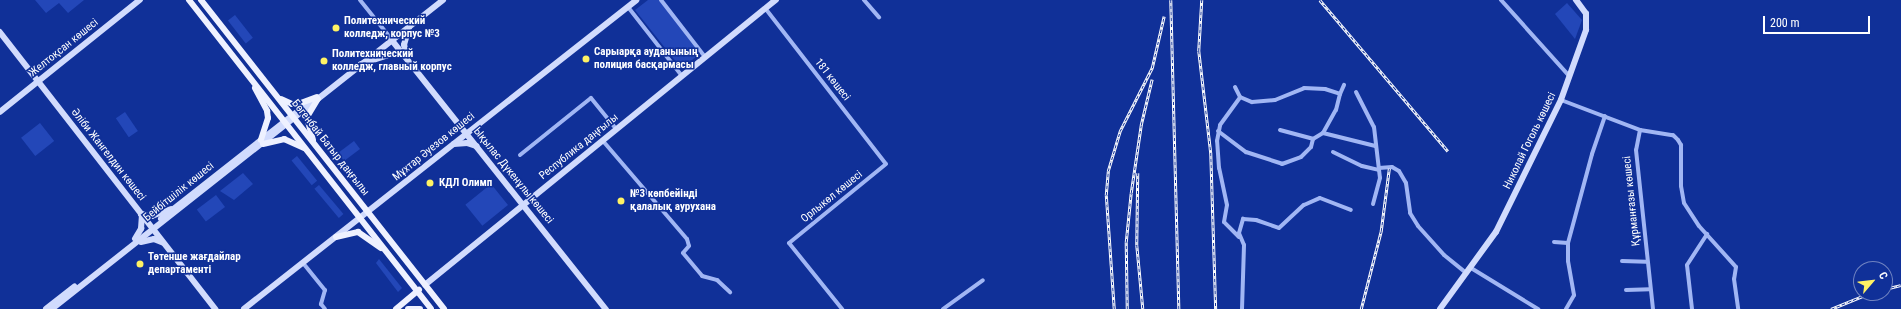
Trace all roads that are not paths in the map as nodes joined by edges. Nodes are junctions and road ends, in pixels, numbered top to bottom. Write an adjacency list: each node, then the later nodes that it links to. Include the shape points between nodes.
1 (140, 0): 25 (main road, Желтоқсан көшесі)
2 (189, 0): 24 (main road, Бөгенбай Батыр даңғылы)
3 (201, 0): 30 (main road, Бөгенбай Батыр даңғылы)
4 (360, 0): 17 (street, Ықылас Дүкенұлы көшесі)
5 (443, 0): 15 (main road, Бейбітшілік көшесі)
6 (636, 0): 12 (main road, Мұхтар Әуезов көшесі)
7 (661, 0): 19 (street)
8 (776, 0): 13 (main road, Республика даңғылы)
9 (864, 0): 14 (street)
10 (1501, 0): 23 (street)
11 (1576, 0): 23 (main road, Николай Гоголь көшесі, via 1586,14 1586,30)
12 (628, 7): 22 (street); 42 (main road, Мұхтар Әуезов көшесі)
13 (765, 8): 19 (main road, Республика даңғылы); 54 (street, 181 көшесі)
14 (879, 17)
15 (409, 26): 17 (main road, Бейбітшілік көшесі); 20 (main road, via 404,45)
16 (0, 32): 25 (main road, Әліби Жангелдин көшесі)
17 (392, 40): 18 (main road, Ықылас Дүкенұлы көшесі); 21 (main road, Бейбітшілік көшесі)
18 (404, 55): 20 (main road, Ықылас Дүкенұлы көшесі); 21 (main road, via 392,54)
19 (705, 57): 22 (main road, Республика даңғылы)
20 (410, 62): 42 (main road, Ықылас Дүкенұлы көшесі)
21 (361, 64): 32 (main road, Бейбітшілік көшесі)
22 (682, 76): 38 (main road, Республика даңғылы)
23 (1570, 78): 33 (main road, Николай Гоголь көшесі)
24 (252, 80): 37 (main road, Бөгенбай Батыр даңғылы); 46 (main road, via 268,118)
25 (38, 82): 34 (main road, Желтоқсан көшесі); 61 (main road, Әліби Жангелдин көшесі)
26 (1344, 85): 29 (street)
27 (1236, 87): 31 (street)
28 (1356, 92): 49 (street, via 1369,113)
29 (1340, 94): 31 (street, via 1311,88 1299,89 1275,100 1249,102); 43 (street, via 1336,110)
30 (276, 95): 32 (main road, via 292,104); 36 (main road, Бөгенбай Батыр даңғылы)
31 (1240, 97): 41 (street, via 1220,125)
32 (317, 98): 36 (main road, Бейбітшілік көшесі); 50 (main road, via 307,117)
33 (1561, 100): 35 (street); 76 (main road, Николай Гоголь көшесі, via 1498,228)
34 (0, 112)
35 (1605, 116): 40 (street); 70 (street)
36 (293, 117): 37 (main road, Бейбітшілік көшесі); 50 (main road, Бөгенбай Батыр даңғылы)
37 (286, 123): 46 (main road, Бейбітшілік көшесі); 51 (main road, Бөгенбай Батыр даңғылы)
38 (616, 130): 45 (main road, Республика даңғылы); 53 (street, via 591,98)
39 (1280, 130): 44 (street)
40 (1640, 130): 64 (street, via 1673,135 1678,140 1681,145 1681,186 1684,203); 74 (street, Құрманғазы көшесі, via 1636,150 1641,181)
41 (1218, 132): 44 (street, via 1246,152 1282,164 1301,157 1311,147); 65 (street, via 1219,168 1227,206 1224,222)
42 (466, 133): 47 (main road, Мұхтар Әуезов көшесі); 48 (main road, Ықылас Дүкенұлы көшесі)
43 (1323, 133): 44 (street); 49 (street)
44 (1313, 139)
45 (603, 141): 57 (main road, Республика даңғылы); 82 (street, via 687,239 689,246 683,253 702,276 717,280)
46 (262, 142): 51 (main road, via 284,139); 58 (main road, Бейбітшілік көшесі); 63 (main road, Бейбітшілік көшесі)
47 (452, 144): 48 (main road, via 467,143); 60 (main road, Мұхтар Әуезов көшесі)
48 (477, 146): 57 (main road, Ықылас Дүкенұлы көшесі)
49 (1375, 146): 55 (street)
50 (316, 147): 60 (main road, Бөгенбай Батыр даңғылы)
51 (307, 150): 62 (main road, Бөгенбай Батыр даңғылы)
52 (1333, 152): 55 (street, via 1362,166)
53 (520, 155)
54 (886, 164): 94 (street, Орлыкөл көшесі, via 789,243)
55 (1379, 169): 56 (street, via 1380,178); 76 (street, via 1392,167 1399,171 1406,183 1410,213 1418,226 1444,255)
56 (1373, 204)
57 (524, 205): 78 (main road, Республика даңғылы); 93 (main road, Ықылас Дүкенұлы көшесі)
58 (175, 208): 61 (main road, via 152,216); 63 (main road, Бейбітшілік көшесі)
59 (1351, 210): 65 (street, via 1332,202 1315,199 1282,227 1245,218)
60 (368, 213): 62 (main road, Мұхтар Әуезов көшесі); 78 (main road, Бөгенбай Батыр даңғылы)
61 (141, 214): 63 (main road, Әліби Жангелдин көшесі); 67 (main road, via 140,229)
62 (360, 218): 66 (main road, Мұхтар Әуезов көшесі); 72 (main road, Бөгенбай Батыр даңғылы)
63 (152, 228): 67 (main road, Бейбітшілік көшесі); 69 (main road, Әліби Жангелдин көшесі); 71 (main road, Бейбітшілік көшесі)
64 (1706, 234): 101 (street, via 1687,265); 102 (street, via 1736,267 1734,279)
65 (1239, 235): 96 (street, via 1244,245)
66 (336, 237): 72 (main road, via 358,232); 75 (main road, Мұхтар Әуезов көшесі)
67 (135, 239): 83 (main road, Бейбітшілік көшесі)
68 (1554, 242): 70 (street)
69 (163, 243): 71 (main road, via 154,239); 85 (main road, Әліби Жангелдин көшесі)
70 (1568, 243): 99 (street, via 1568,261 1574,294)
71 (131, 248): 84 (main road, Бейбітшілік көшесі)
72 (386, 251): 80 (main road, Бөгенбай Батыр даңғылы)
73 (1622, 261): 74 (street)
74 (1646, 262): 79 (street, Құрманғазы көшесі)
75 (303, 263): 86 (main road, Мұхтар Әуезов көшесі); 87 (street, via 325,290 321,304)
76 (1469, 271): 97 (main road, Николай Гоголь көшесі); 98 (street)
77 (983, 280): 95 (street)
78 (425, 285): 80 (main road, Республика даңғылы); 92 (main road, Бөгенбай Батыр даңғылы)
79 (1650, 289): 81 (street); 100 (street, Құрманғазы көшесі)
80 (416, 290): 88 (main road, Республика даңғылы); 91 (main road, Бөгенбай Батыр даңғылы)
81 (1626, 290)
82 (730, 292)
83 (46, 309)
84 (52, 309)
85 (216, 309)
86 (244, 309)
87 (325, 309)
88 (396, 309)
89 (408, 309): 90 (main road)
90 (420, 309)
91 (431, 309)
92 (444, 309)
93 (606, 309)
94 (842, 309)
95 (943, 309)
96 (1242, 309)
97 (1440, 309)
98 (1538, 309)
99 (1566, 309)
100 (1653, 309)
101 (1692, 309)
102 (1738, 309)

